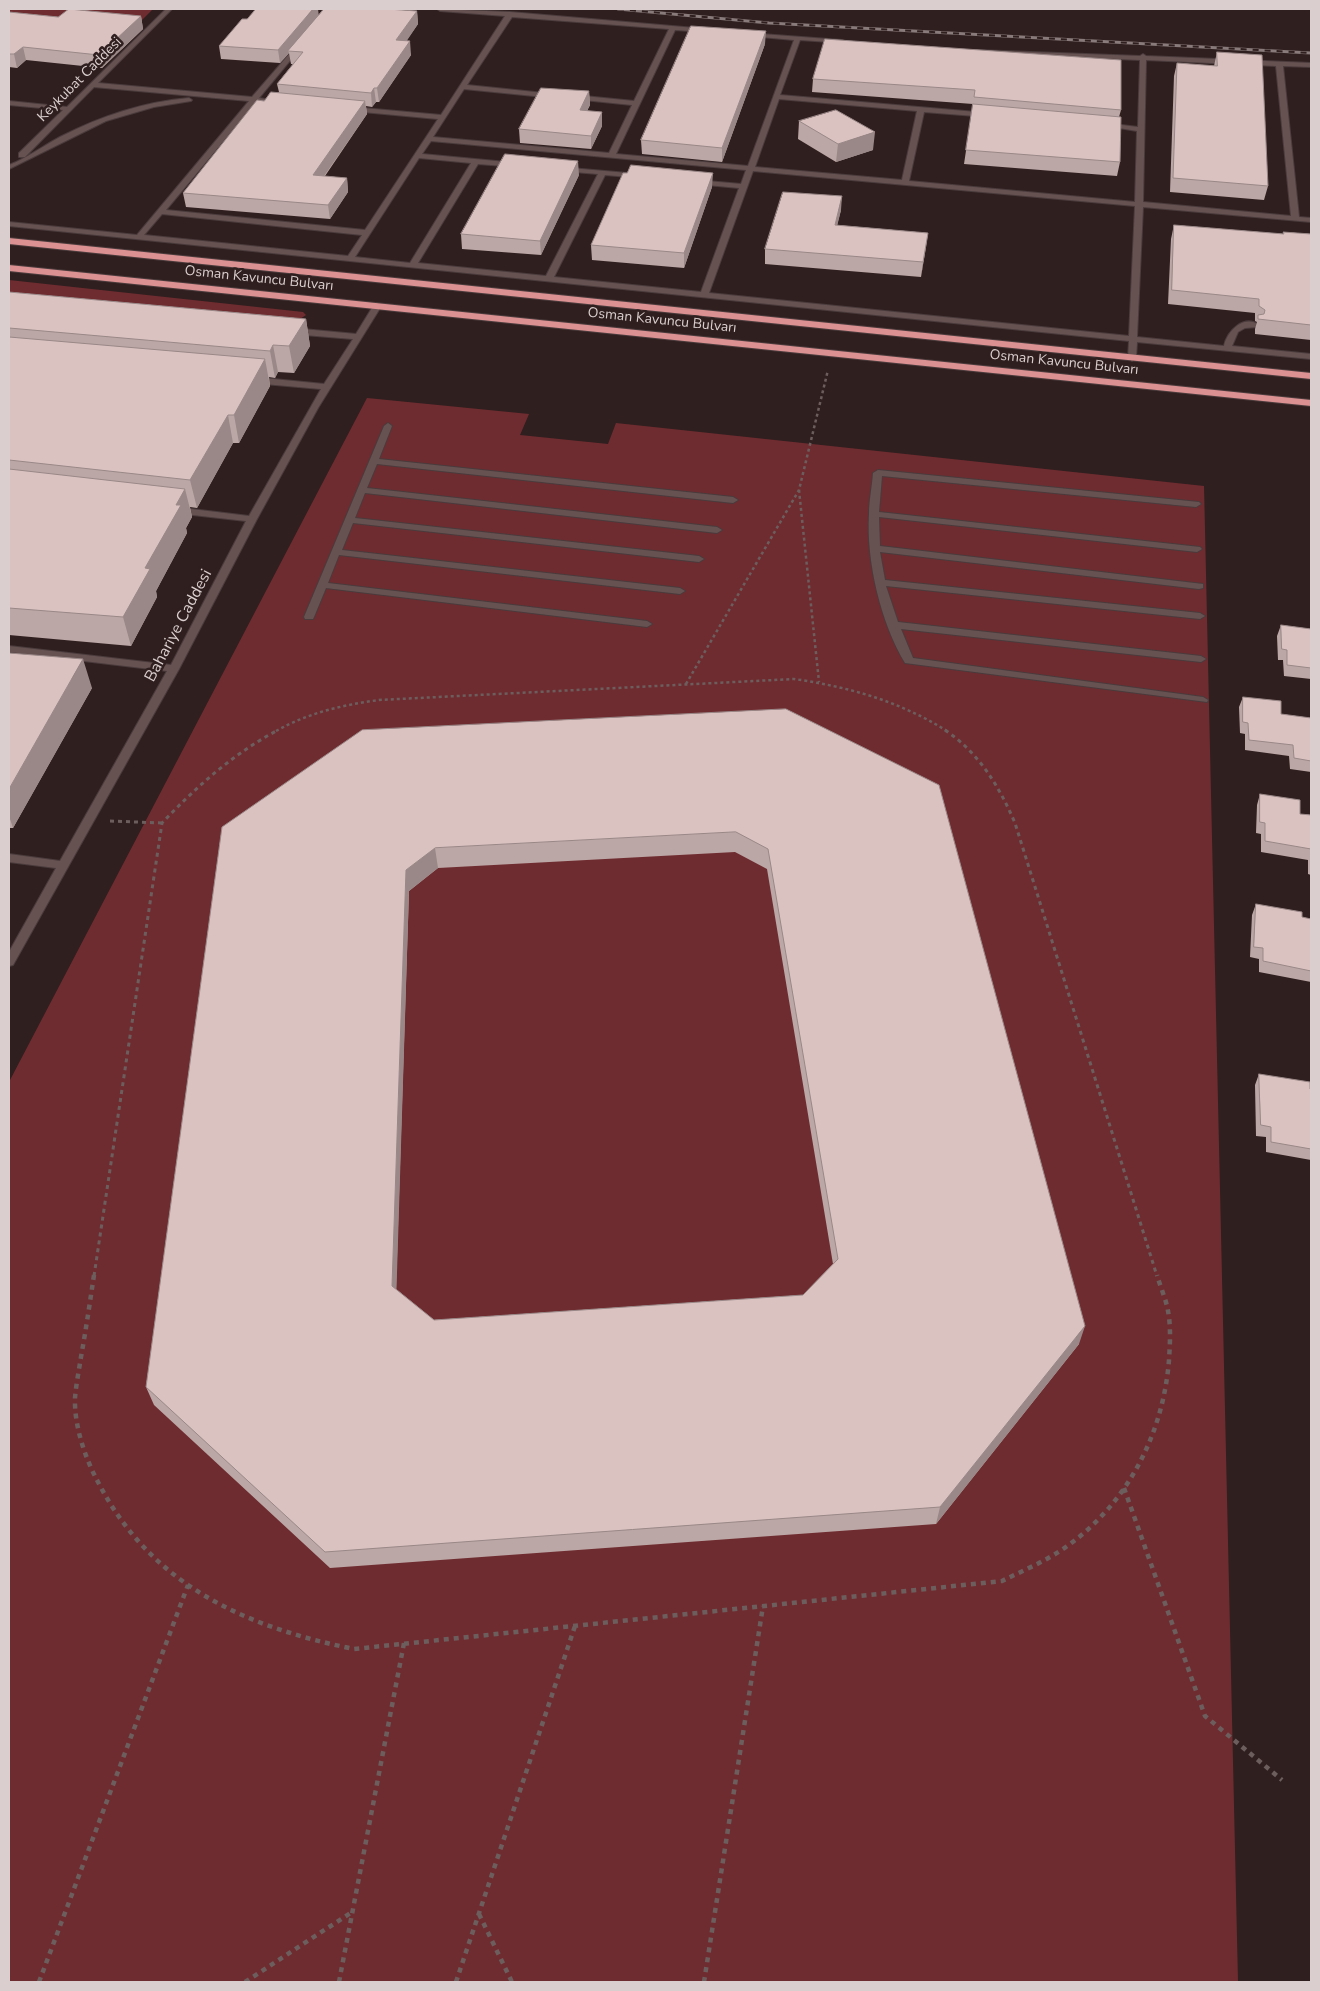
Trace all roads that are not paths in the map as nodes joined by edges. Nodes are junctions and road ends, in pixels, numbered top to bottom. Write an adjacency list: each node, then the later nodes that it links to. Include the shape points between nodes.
1 (169, 9): 14 (street, Keykubat Caddesi)
2 (440, 9): 3 (street)
3 (510, 14): 4 (street); 15 (street)
4 (673, 28): 5 (street); 22 (street)
5 (712, 31)
6 (740, 33): 7 (street)
7 (798, 38): 9 (street); 18 (street)
8 (305, 39): 19 (street)
9 (847, 42)
10 (974, 51): 11 (street)
11 (1143, 56): 12 (street); 29 (street)
12 (1279, 64): 13 (street); 45 (street)
13 (1311, 65)
14 (93, 85): 19 (street); 24 (street, Keykubat Caddesi)
15 (462, 88): 16 (street); 27 (street)
16 (559, 96)
17 (568, 97): 22 (street)
18 (776, 97): 25 (street); 37 (street)
19 (254, 100): 20 (street); 35 (street, via 181,100 134,109 84,128); 44 (street)
20 (284, 102)
21 (9, 103): 24 (street)
22 (636, 103): 32 (street)
23 (344, 108): 27 (street)
24 (69, 109): 35 (street, Keykubat Caddesi)
25 (921, 110): 26 (street); 41 (street)
26 (997, 116)
27 (443, 117): 30 (street)
28 (1093, 124): 29 (street)
29 (1140, 128): 43 (street)
30 (430, 139): 31 (street); 32 (street)
31 (417, 156): 33 (street); 48 (street)
32 (612, 156): 37 (street)
33 (476, 161): 34 (street); 52 (street)
34 (524, 165)
35 (9, 168)
36 (553, 168): 38 (street)
37 (752, 169): 41 (street); 42 (street)
38 (602, 173): 39 (street); 54 (street)
39 (649, 177)
40 (687, 181): 42 (street)
41 (905, 183): 43 (street)
42 (743, 186): 55 (street)
43 (1139, 205): 45 (street); 60 (street)
44 (161, 212): 48 (street); 49 (street)
45 (1295, 219): 46 (street)
46 (1311, 220)
47 (9, 224): 49 (street)
48 (367, 232): 51 (street)
49 (139, 237): 51 (street)
50 (9, 241): 63 (highway, Osman Kavuncu Bulvarı)
51 (350, 259): 52 (street)
52 (413, 265): 54 (street)
53 (9, 268): 56 (highway, Osman Kavuncu Bulvarı)
54 (549, 279): 55 (street)
55 (704, 295): 60 (street)
56 (378, 305): 59 (street, Bahariye Caddesi); 67 (highway, Osman Kavuncu Bulvarı)
57 (1255, 325): 61 (street, via 1232,331)
58 (281, 329): 59 (street)
59 (358, 337): 66 (street, Bahariye Caddesi)
60 (1133, 339): 61 (street); 63 (street)
61 (1228, 348): 62 (street)
62 (1311, 357)
63 (1132, 358): 64 (highway, Osman Kavuncu Bulvarı)
64 (1311, 376)
65 (248, 380): 66 (street)
66 (327, 387): 75 (street, Bahariye Caddesi)
67 (1311, 403)
68 (388, 426): 69 (street)
69 (374, 461): 70 (street); 71 (street)
70 (362, 490): 76 (street); 77 (street)
71 (733, 500)
72 (1196, 504): 74 (street, via 878,473)
73 (164, 509): 75 (street)
74 (873, 514): 78 (street); 79 (street)
75 (252, 519): 92 (street, Bahariye Caddesi)
76 (350, 520): 80 (street); 81 (street)
77 (716, 530)
78 (874, 548): 82 (street); 84 (street)
79 (1198, 549)
80 (336, 552): 83 (street); 85 (street)
81 (699, 559)
82 (880, 582): 86 (street); 89 (street)
83 (322, 585): 87 (street); 88 (street)
84 (1199, 586)
85 (680, 591)
86 (1200, 616)
87 (309, 617)
88 (647, 624)
89 (894, 625): 91 (street); 93 (street, via 909,661)
90 (9, 649): 92 (street)
91 (1202, 659)
92 (174, 669): 95 (street, Bahariye Caddesi)
93 (1203, 700)
94 (9, 858): 95 (street)
95 (63, 865): 96 (street, Bahariye Caddesi)
96 (9, 962)

